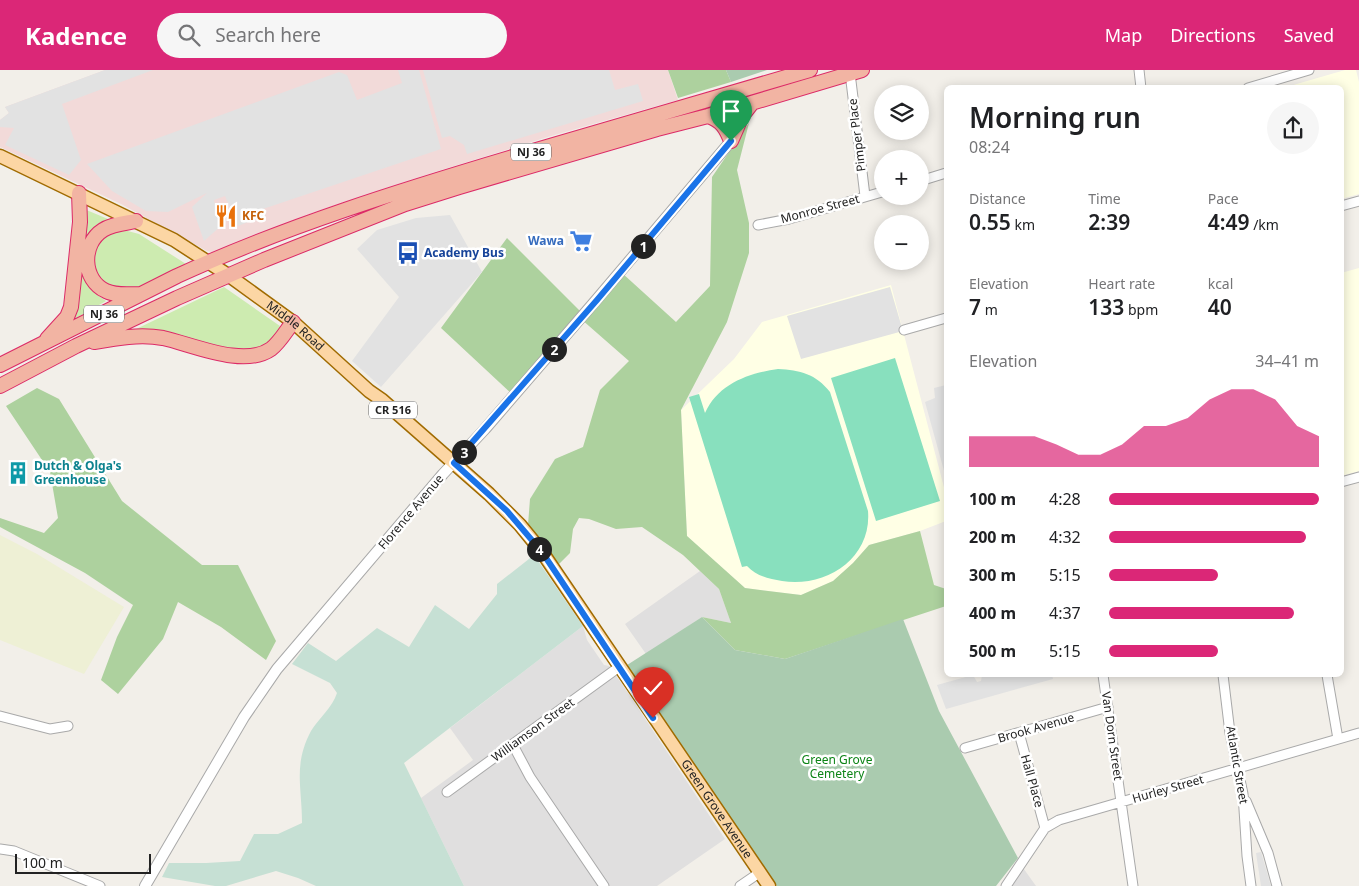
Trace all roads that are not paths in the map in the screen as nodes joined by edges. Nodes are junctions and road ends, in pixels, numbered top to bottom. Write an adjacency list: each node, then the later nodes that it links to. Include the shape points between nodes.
1 (810, 70): 5 (highway, NJ 36)
2 (1139, 70): 6 (street)
3 (1309, 70): 7 (street)
4 (856, 72): 8 (highway, NJ 36); 16 (street, Pimper Place)
5 (787, 74): 21 (highway, NJ 36, via 424,184 276,235)
6 (1141, 85)
7 (1258, 85)
8 (752, 103): 9 (highway, NJ 36); 10 (highway)
9 (708, 116): 10 (highway, via 722,124); 22 (highway, NJ 36, via 405,204)
10 (731, 141): 31 (street, Florence Avenue)
11 (0, 156): 14 (main road, Middle Road / CR 516)
12 (944, 174): 13 (street)
13 (929, 178)
14 (79, 193): 19 (main road, Middle Road / CR 516); 27 (highway, via 80,222 71,308)
15 (874, 194): 16 (street, Monroe Street)
16 (865, 196): 20 (street, Monroe Street)
17 (1359, 201): 18 (street)
18 (1344, 205)
19 (136, 221): 21 (main road, Middle Road / CR 516, via 174,240); 23 (highway, via 108,227 96,236 87,252 88,269 104,291)
20 (758, 225)
21 (207, 263): 22 (main road, Middle Road / CR 516); 23 (highway, NJ 36)
22 (228, 275): 25 (main road, Middle Road / CR 516); 28 (highway, NJ 36)
23 (146, 294): 27 (highway, NJ 36)
24 (944, 319): 26 (street)
25 (293, 322): 28 (highway, via 273,348 250,357 233,356 161,338 128,336); 31 (main road, Middle Road / CR 516)
26 (904, 330)
27 (43, 344): 29 (highway, NJ 36)
28 (76, 346): 30 (highway, NJ 36)
29 (0, 365)
30 (0, 386)
31 (454, 463): 34 (main road, Middle Road / CR 516, via 507,511); 55 (street, Florence Avenue, via 277,669 244,717)
32 (1359, 477): 33 (street)
33 (1344, 481)
34 (546, 558): 35 (main road, Green Grove Avenue / CR 516)
35 (620, 668): 45 (street, Williamson Street); 53 (main road, Green Grove Avenue / CR 516)
36 (1104, 677): 39 (street, Van Dorn Street)
37 (1222, 677): 47 (street, Atlantic Street)
38 (1327, 677): 44 (street)
39 (1108, 707): 42 (street, Brook Avenue); 50 (street, Van Dorn Street)
40 (0, 716): 41 (street, via 50,729)
41 (68, 726)
42 (1019, 733): 46 (street, Brook Avenue); 51 (street, Hall Place)
43 (1359, 733): 44 (street, Hurley Street)
44 (1338, 739): 47 (street, Hurley Street)
45 (513, 745): 48 (street, Williamson Street); 56 (street, via 530,777)
46 (965, 748)
47 (1238, 768): 49 (street, Atlantic Street); 50 (street, Hurley Street)
48 (447, 792)
49 (1243, 794): 61 (street, Atlantic Street); 62 (street, via 1268,853)
50 (1121, 802): 51 (street, Hurley Street, via 1060,820); 60 (street, Van Dorn Street)
51 (1045, 828): 59 (street)
52 (0, 849): 54 (street)
53 (760, 873): 57 (street); 58 (main road, Green Grove Avenue / CR 516)
54 (100, 886)
55 (145, 886)
56 (604, 886)
57 (740, 886)
58 (769, 886)
59 (1006, 886)
60 (1133, 886)
61 (1251, 886)
62 (1277, 886)

